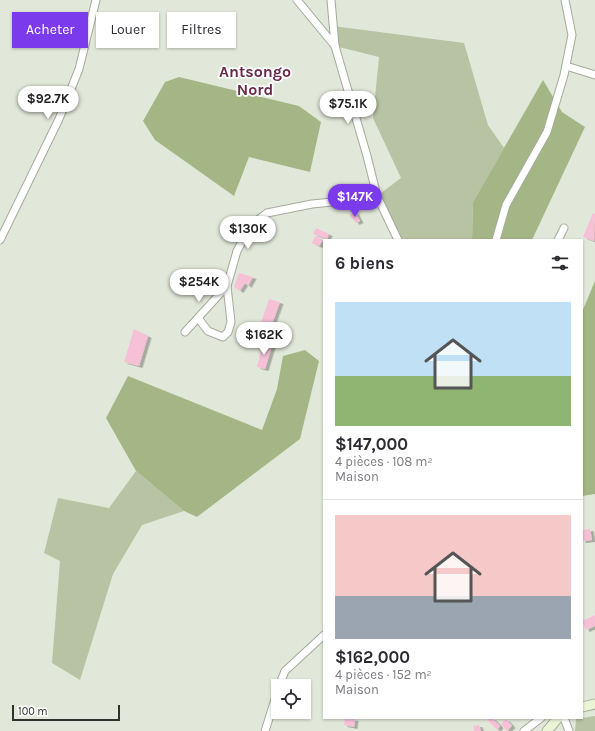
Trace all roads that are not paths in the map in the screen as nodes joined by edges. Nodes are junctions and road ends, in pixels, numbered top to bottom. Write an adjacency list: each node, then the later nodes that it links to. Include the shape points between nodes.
1 (96, 0): 13 (street, via 79,69 59,119)
2 (297, 0): 5 (street)
3 (331, 0): 5 (street)
4 (565, 0): 6 (street, via 572,35)
5 (335, 46): 8 (street, via 368,156)
6 (566, 66): 7 (street); 11 (street, via 548,132 506,205)
7 (595, 75)
8 (377, 196): 10 (street); 14 (street, via 312,204 267,213 251,225 237,251)
9 (564, 228): 12 (street)
10 (398, 239)
11 (496, 239)
12 (558, 239)
13 (0, 240)
14 (227, 286): 15 (street); 15 (street, via 231,322 228,332 223,337 208,330)
15 (198, 318): 16 (street)
16 (185, 332)
17 (323, 637): 18 (street, via 285,671)
18 (282, 679)
19 (595, 704): 20 (main road)
20 (583, 706)
21 (271, 712): 25 (street)
22 (539, 719): 26 (street)
23 (557, 719): 27 (main road)
24 (564, 719): 28 (street)
25 (265, 731)
26 (524, 731)
27 (547, 731)
28 (569, 731)

